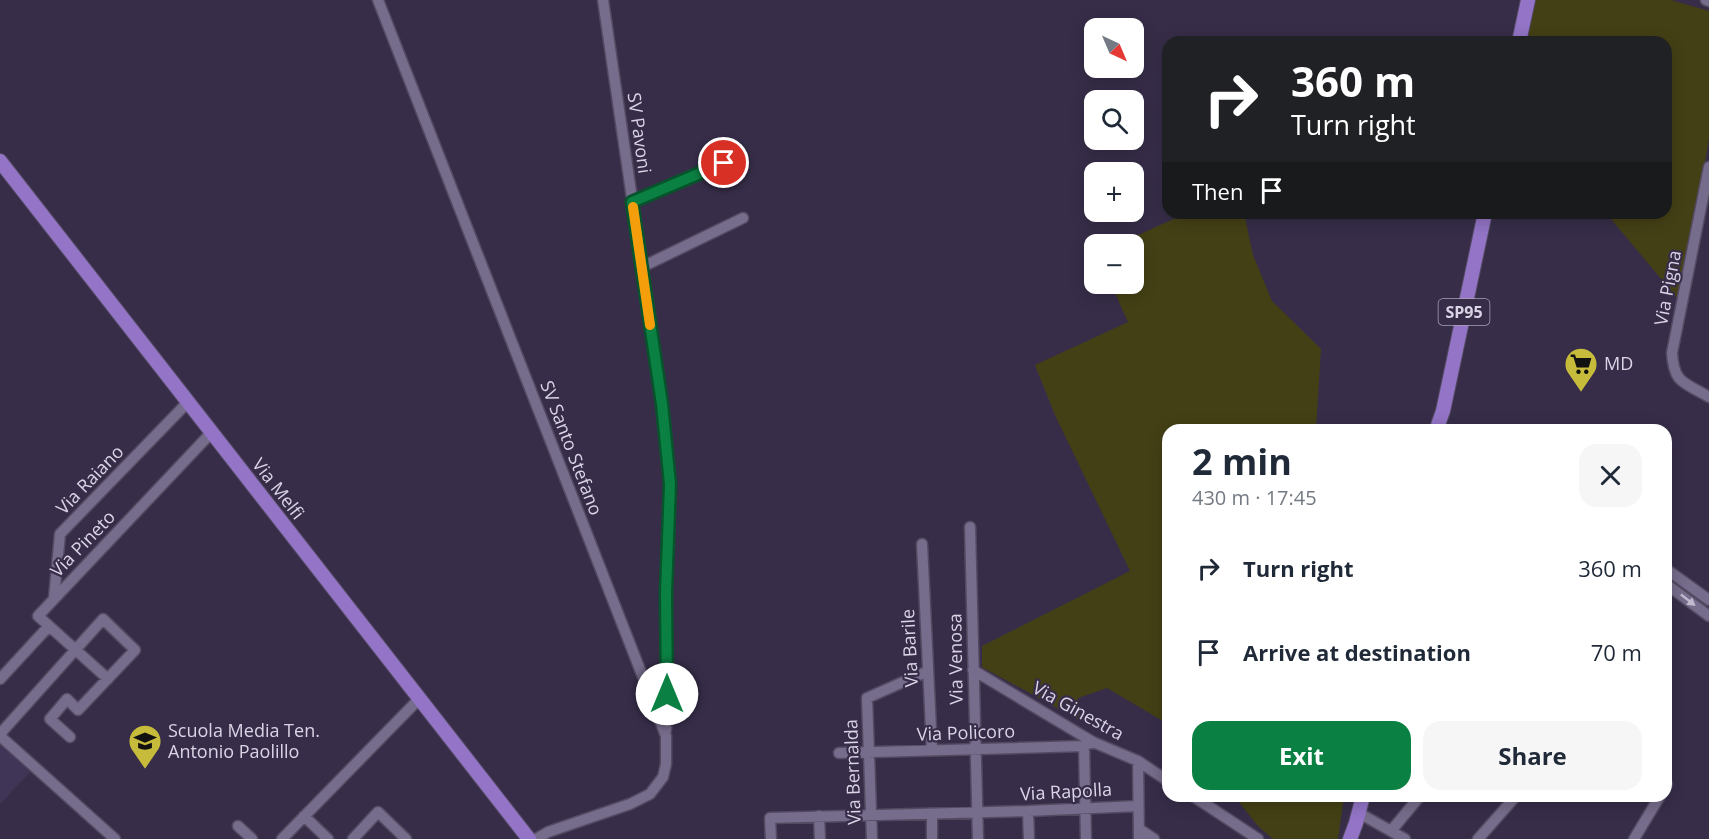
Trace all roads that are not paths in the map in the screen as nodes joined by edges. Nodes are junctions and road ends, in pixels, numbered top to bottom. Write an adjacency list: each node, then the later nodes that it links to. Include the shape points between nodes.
1 (378, 0): 31 (street, SV Santo Stefano)
2 (603, 0): 8 (street, SV Pavoni)
3 (1527, 0): 4 (main road)
4 (1520, 36)
5 (0, 161): 13 (main road, Via Melfi)
6 (724, 163): 8 (street)
7 (1709, 167): 12 (street, Via Pigna, via 1672,353 1677,377)
8 (632, 202): 11 (street, SV Pavoni)
9 (743, 218): 11 (street)
10 (1484, 219): 14 (main road, SP95)
11 (642, 267): 31 (street, SV Pavoni, via 670,484)
12 (1709, 397)
13 (188, 402): 15 (main road, Via Melfi); 20 (street, Via Raiano, via 60,534)
14 (1442, 424)
15 (211, 433): 20 (street, Via Pineto); 29 (main road, Via Melfi)
16 (970, 527): 25 (street, Via Venosa)
17 (922, 544): 26 (street, Via Barile)
18 (1672, 573): 21 (street)
19 (1672, 588): 22 (street, one-way to 22)
20 (54, 598): 23 (street, Via Pineto, via 38,616)
21 (1709, 600)
22 (1709, 616)
23 (49, 626): 24 (street); 27 (street)
24 (75, 650): 28 (street); 28 (street, via 103,619 135,650); 30 (street)
25 (973, 670): 33 (street, Via Ginestra); 34 (street, Via Venosa)
26 (928, 671): 35 (street, Via Barile); 36 (street, Via Bernalda, via 867,698)
27 (0, 679)
28 (108, 679): 32 (street, via 78,710 67,699 50,719)
29 (419, 699): 51 (street); 57 (main road, Via Melfi)
30 (0, 735): 59 (street)
31 (666, 736): 64 (street, SV Santo Stefano, via 663,777 650,794)
32 (70, 737)
33 (1089, 744): 34 (street, Via Policoro); 38 (street, Via Ginestra); 46 (street)
34 (975, 749): 35 (street, Via Policoro); 48 (street, Via Venosa)
35 (932, 750): 36 (street, Via Policoro)
36 (869, 752): 37 (street, Via Policoro); 53 (street, Via Bernalda)
37 (839, 753)
38 (1138, 760): 39 (street, Via Ginestra); 45 (street)
39 (1162, 777)
40 (1202, 802): 73 (street)
41 (1362, 802): 49 (main road)
42 (1415, 802): 55 (street)
43 (1511, 802): 76 (street)
44 (1656, 802): 77 (street)
45 (1138, 806): 46 (street, Via Rapolla); 56 (street)
46 (1085, 808): 47 (street, Via Rapolla); 71 (street)
47 (1028, 811): 48 (street, Via Rapolla); 70 (street)
48 (977, 812): 50 (street, Via Rapolla); 69 (street, Via Venosa)
49 (1359, 813): 55 (street); 74 (main road)
50 (932, 814): 53 (street); 68 (street)
51 (304, 816): 61 (street); 62 (street)
52 (819, 816): 53 (street); 65 (street, via 770,818); 66 (street)
53 (871, 816): 67 (street, Via Bernalda)
54 (238, 826): 60 (street)
55 (1391, 831): 75 (street)
56 (1139, 834): 72 (street)
57 (523, 836)
58 (403, 838): 63 (street, via 378,812)
59 (115, 839)
60 (252, 839)
61 (282, 839)
62 (328, 839)
63 (353, 839)
64 (536, 839)
65 (771, 839)
66 (820, 839)
67 (872, 839)
68 (932, 839)
69 (978, 839)
70 (1029, 839)
71 (1086, 839)
72 (1154, 839)
73 (1258, 839)
74 (1350, 839)
75 (1405, 839)
76 (1478, 839)
77 (1634, 839)

